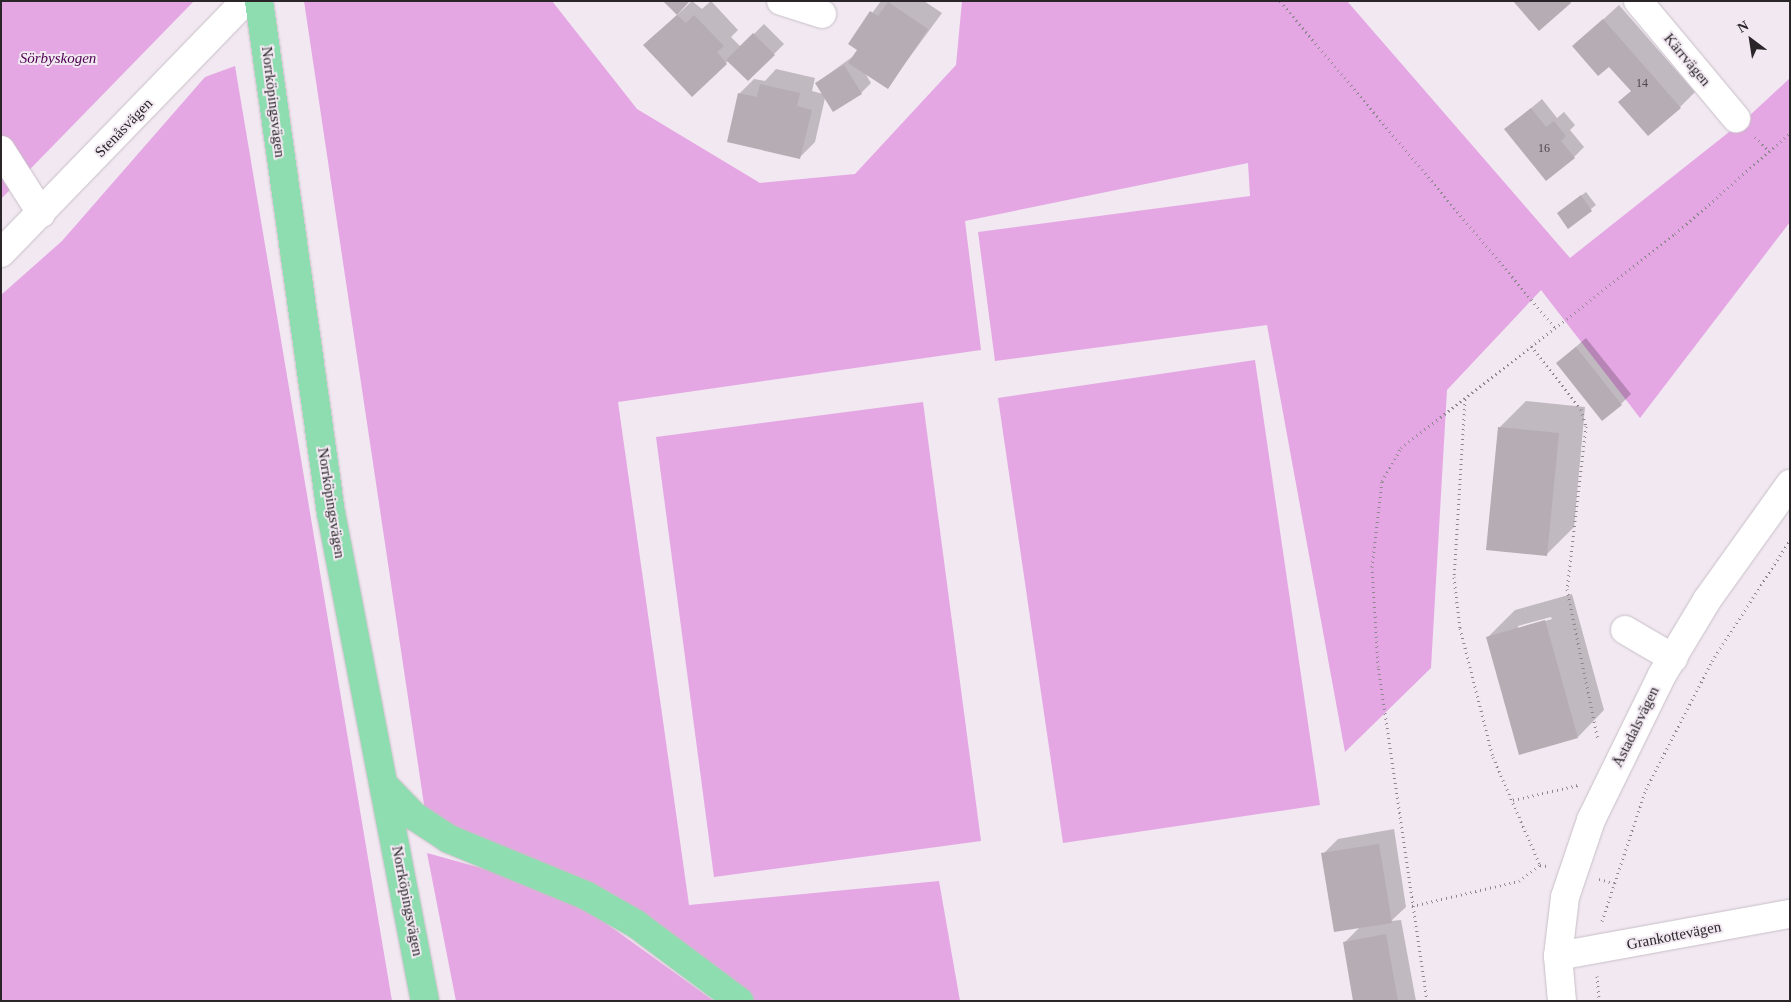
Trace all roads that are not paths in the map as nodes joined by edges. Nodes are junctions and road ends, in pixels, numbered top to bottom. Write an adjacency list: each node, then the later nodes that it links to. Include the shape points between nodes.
1 (245, 1): 8 (street, Stenåsvägen)
2 (259, 1): 13 (main road, Norrköpingsvägen, via 331,513)
3 (781, 1): 5 (street)
4 (1638, 1): 6 (street, Kärrvägen)
5 (822, 14)
6 (1736, 118)
7 (1, 150): 8 (street)
8 (41, 213): 9 (street, Stenåsvägen)
9 (1, 253)
10 (1790, 484): 12 (street, Åstadalsvägen, via 1752,532)
11 (1625, 630): 12 (street)
12 (1673, 658): 15 (street, Åstadalsvägen, via 1591,820 1565,897)
13 (385, 786): 16 (main road, Norrköpingsvägen); 17 (main road, via 414,816 449,839 587,896 636,924)
14 (1790, 914): 15 (street, Grankottevägen)
15 (1558, 956): 18 (street, Åstadalsvägen)
16 (425, 1001)
17 (739, 1001)
18 (1562, 1001)

